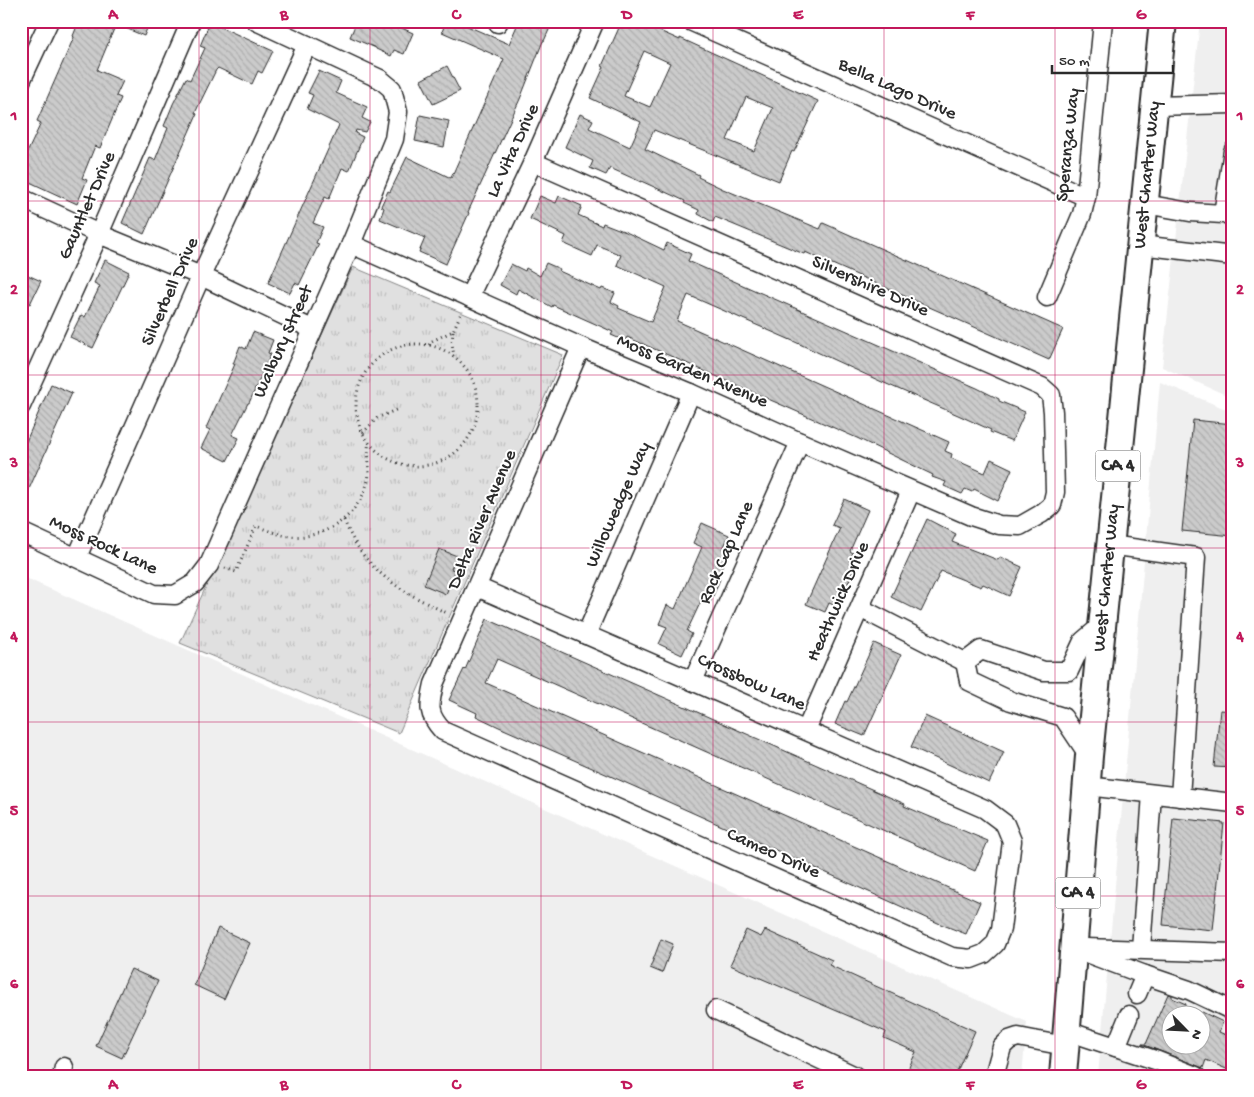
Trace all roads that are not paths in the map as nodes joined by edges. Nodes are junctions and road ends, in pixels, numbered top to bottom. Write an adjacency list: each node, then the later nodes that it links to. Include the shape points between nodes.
1 (49, 21): 9 (street)
2 (191, 21): 17 (street, Gauntlet Drive)
3 (256, 21): 8 (street)
4 (595, 21): 13 (street, La Vita Drive)
5 (690, 21): 14 (street, Bella Lago Drive)
6 (1103, 21): 14 (street, Speranza Way)
7 (1163, 21): 11 (highway, West Charter Way / CA 4)
8 (307, 45): 18 (street, Walbury Street, via 380,79 392,89 398,112 394,139); 21 (street, Silverbell Drive)
9 (21, 81)
10 (1233, 104): 11 (street)
11 (1154, 106): 16 (highway, West Charter Way / CA 4)
12 (1233, 151): 16 (street, via 1224,214)
13 (533, 162): 22 (street, La Vita Drive); 30 (street, Silvershire Drive, via 1042,386 1051,395 1055,492 1052,505)
14 (1086, 197): 23 (street, Speranza Way, via 1082,214)
15 (21, 198): 17 (street)
16 (1144, 204): 19 (highway, West Charter Way / CA 4)
17 (99, 234): 21 (street); 27 (street, Gauntlet Drive)
18 (350, 244): 22 (street, Moss Garden Avenue); 24 (street, Walbury Street)
19 (1140, 245): 20 (street); 32 (highway, West Charter Way / CA 4)
20 (1233, 256)
21 (201, 276): 24 (street); 33 (street, Silverbell Drive)
22 (469, 297): 25 (street, Moss Garden Avenue)
23 (1046, 297)
24 (312, 329): 34 (street, Walbury Street, via 210,562)
25 (581, 347): 26 (street, Moss Garden Avenue); 35 (street, Delta River Avenue)
26 (692, 393): 28 (street, Moss Garden Avenue); 38 (street, Willowedge Way)
27 (21, 406)
28 (800, 442): 29 (street, Moss Garden Avenue); 40 (street, Rock Cap Lane)
29 (911, 491): 30 (street, Moss Garden Avenue, via 999,525); 36 (street, Heathwick Drive)
30 (1020, 526)
31 (21, 532): 33 (street, Moss Rock Lane)
32 (1110, 545): 37 (highway, West Charter Way / CA 4); 46 (street, via 1196,557)
33 (77, 557): 34 (street, Moss Rock Lane, via 154,594 175,595)
34 (195, 583)
35 (477, 587): 38 (street, Crossbow Lane); 41 (street, Delta River Avenue, via 434,684)
36 (860, 608): 39 (street); 42 (street, Heathwick Drive)
37 (1102, 625): 39 (street, via 1083,642 1069,671 1044,671 981,650); 43 (highway, West Charter Way / CA 4)
38 (586, 635): 40 (street, Crossbow Lane)
39 (965, 662): 43 (street, via 970,681 1011,701 1063,717)
40 (694, 681): 42 (street, Crossbow Lane)
41 (430, 711): 48 (street, Cameo Drive, via 443,731 952,957 971,959 984,954 995,944 1001,929 1012,841)
42 (806, 730): 48 (street, Crossbow Lane, via 985,809)
43 (1089, 756): 44 (highway, West Charter Way / CA 4)
44 (1086, 786): 45 (street); 49 (highway, West Charter Way / CA 4)
45 (1152, 794): 46 (street); 50 (street)
46 (1180, 797): 47 (street)
47 (1233, 803)
48 (1005, 824)
49 (1073, 948): 50 (street); 52 (street); 57 (highway, West Charter Way / CA 4)
50 (1141, 949): 51 (street)
51 (1233, 953)
52 (1145, 975): 53 (street); 55 (street, via 1189,990)
53 (1137, 994)
54 (716, 1010): 59 (street)
55 (1233, 1011)
56 (1128, 1015): 58 (street)
57 (1066, 1039): 58 (street); 60 (street, via 1008,1040 1002,1047); 61 (highway, West Charter Way / CA 4)
58 (1116, 1047): 62 (street)
59 (855, 1076)
60 (994, 1076)
61 (1063, 1076)
62 (1196, 1076)

